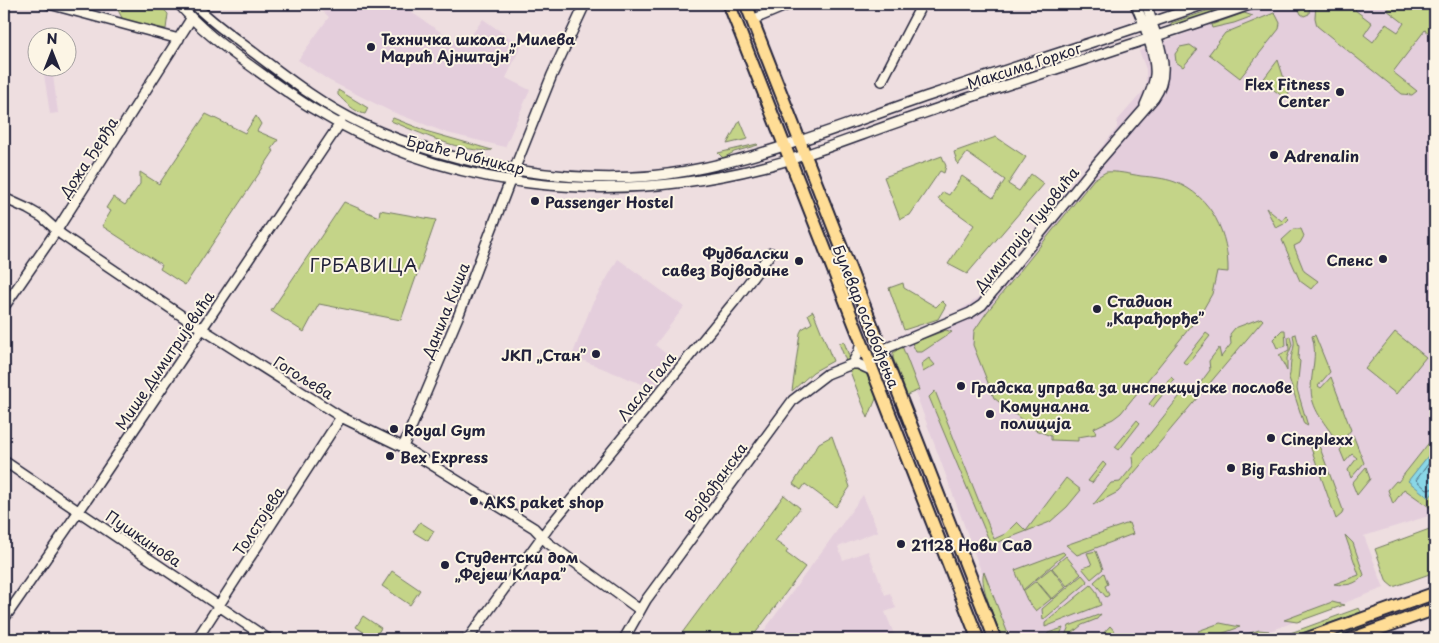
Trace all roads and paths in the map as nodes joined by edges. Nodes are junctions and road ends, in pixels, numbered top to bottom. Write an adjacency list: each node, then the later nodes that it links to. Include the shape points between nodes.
1 (49, 4): 18 (street)
2 (179, 4): 13 (street, Браће Рибникар)
3 (194, 4): 22 (street, Браће Рибникар, via 210,22 298,86)
4 (585, 4): 28 (street)
5 (729, 4): 25 (main road, Булевар ослобођења)
6 (746, 4): 14 (main road, Булевар ослобођења)
7 (790, 4): 14 (street)
8 (922, 4): 20 (street)
9 (1135, 4): 16 (street, Димитрија Туцовића)
10 (1146, 4): 15 (street, Димитрија Туцовића)
11 (1205, 4): 15 (street, Максима Горког)
12 (1252, 4): 17 (street, Максима Горког)
13 (191, 19): 18 (street, Дожа Ђерђа); 23 (street, Браће Рибникар, via 217,42 288,93)
14 (752, 20): 24 (main road, Булевар ослобођења)
15 (1152, 22): 16 (street, Максима Горког); 17 (street, Димитрија Туцовића)
16 (1142, 25): 19 (street, Димитрија Туцовића); 24 (street, Максима Горког)
17 (1157, 36): 19 (street, Максима Горког); 21 (street, Димитрија Туцовића, via 1163,76 1159,91)
18 (179, 39): 31 (street, Дожа Ђерђа)
19 (1148, 39): 21 (street, Димитрија Туцовића, via 1155,76); 26 (street, Максима Горког)
20 (882, 81)
21 (1142, 110): 36 (street, Димитрија Туцовића, via 982,305)
22 (345, 115): 23 (street, Мише Димитријевића); 28 (street, Браће Рибникар, via 411,144)
23 (339, 125): 29 (street, Браће Рибникар, via 413,156); 34 (street, Мише Димитријевића)
24 (799, 140): 25 (street, Максима Горког); 26 (main road, Булевар ослобођења)
25 (784, 145): 27 (main road, Булевар ослобођења); 28 (street, Браће Рибникар, via 710,166 662,174 607,177)
26 (805, 155): 27 (street, Максима Горког); 36 (main road, Булевар ослобођења)
27 (790, 160): 29 (street, Браће Рибникар, via 711,179 659,185 578,188); 35 (main road, Булевар ослобођења)
28 (514, 170)
29 (510, 181): 40 (street, Данила Киша, via 458,317)
30 (4, 198): 31 (street, Гогољева, via 28,209)
31 (57, 230): 33 (street, Дожа Ђерђа); 34 (street, Гогољева)
32 (771, 252): 43 (street, Ласла Гала, via 734,302)
33 (4, 307)
34 (202, 329): 39 (street, Гогољева); 42 (street, Мише Димитријевића)
35 (861, 341): 37 (street); 38 (main road, Булевар ослобођења)
36 (882, 350): 54 (main road, Булевар ослобођења)
37 (852, 364): 38 (street); 47 (street, Војвођанска, via 827,374 794,400)
38 (873, 371): 53 (main road, Булевар ослобођења)
39 (341, 417): 40 (street, Гогољева); 45 (street, Толстојева)
40 (403, 447): 43 (street, Гогољева)
41 (4, 462): 42 (street, Пушкинова)
42 (79, 511): 45 (street, Пушкинова); 48 (street, Мише Димитријевића)
43 (542, 536): 47 (street, Гогољева, via 548,544); 51 (street, Ласла Гала)
44 (1435, 593): 55 (main road)
45 (219, 606): 49 (street, Толстојева); 50 (street, Пушкинова)
46 (1435, 609): 56 (main road)
47 (640, 610): 52 (street, Војвођанска)
48 (4, 618)
49 (197, 639)
50 (268, 639)
51 (468, 639)
52 (624, 639)
53 (978, 639)
54 (995, 639)
55 (1306, 639)
56 (1350, 639)

